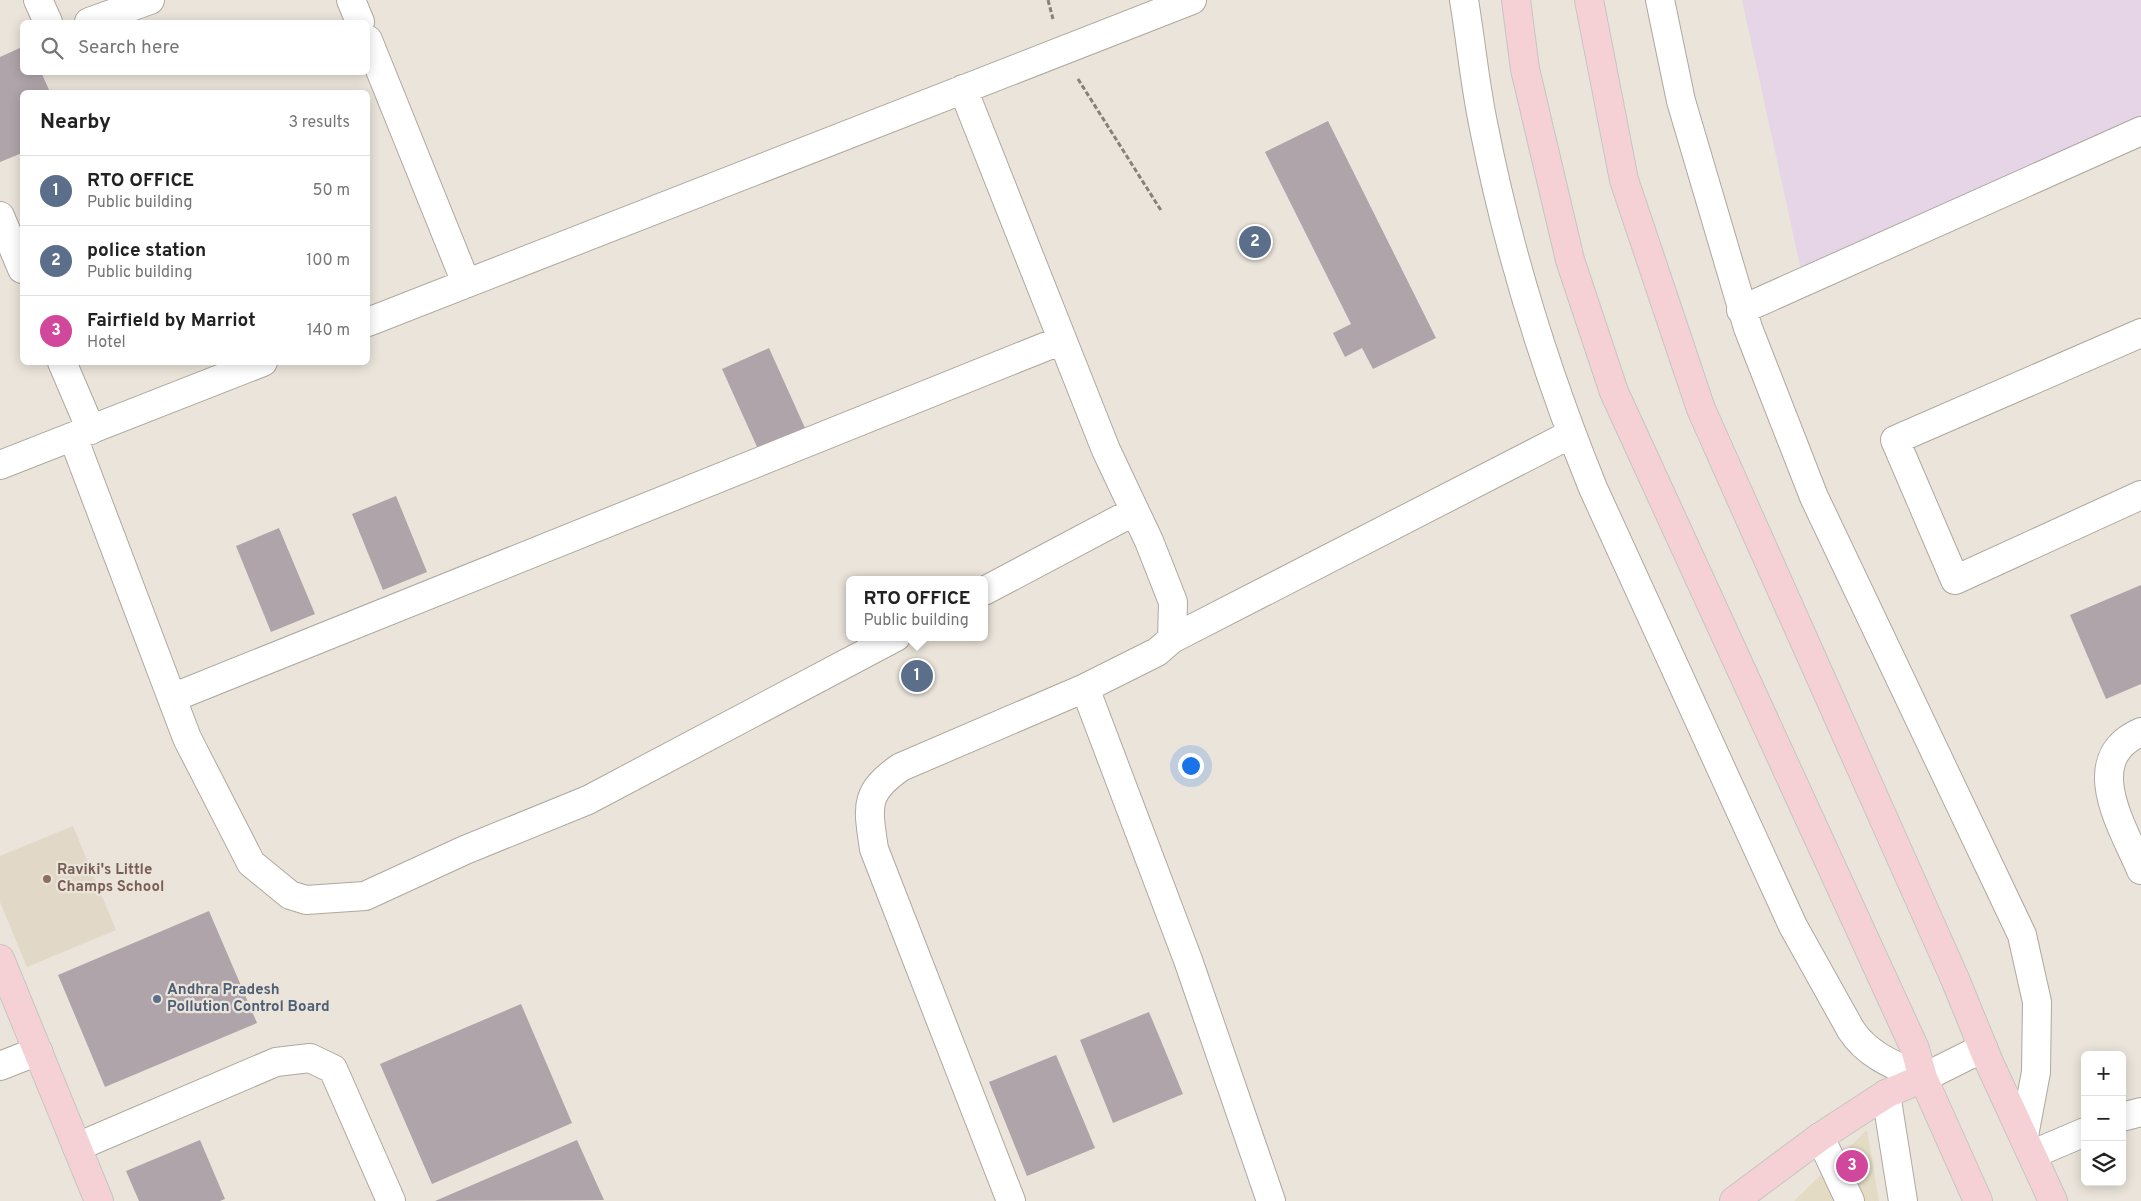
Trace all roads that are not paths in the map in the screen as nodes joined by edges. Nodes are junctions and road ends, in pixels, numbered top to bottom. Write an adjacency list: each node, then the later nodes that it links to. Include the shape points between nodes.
1 (38, 0): 9 (street)
2 (150, 0): 10 (street)
3 (351, 0): 11 (street)
4 (1192, 0): 13 (street)
5 (1464, 0): 25 (street, via 1483,126 1496,180 1529,306)
6 (1516, 0): 40 (main road, via 1525,69 1570,260 1614,392 1915,1049)
7 (1589, 0): 37 (main road, via 1624,180 1701,409)
8 (1660, 0): 18 (street, via 1681,101)
9 (47, 20)
10 (95, 20)
11 (359, 20)
12 (370, 45): 17 (street)
13 (963, 90): 17 (street); 21 (street)
14 (2141, 131): 18 (street)
15 (0, 216): 16 (street)
16 (20, 264)
17 (466, 283): 19 (street)
18 (1741, 310): 46 (street, via 1814,497 2022,934 2037,1002 2036,1072)
19 (370, 321)
20 (2141, 333): 27 (street, via 1895,440 1955,580)
21 (1062, 340): 28 (street, via 1106,450); 33 (street)
22 (63, 365): 24 (street)
23 (255, 365): 24 (street)
24 (82, 433): 26 (street); 33 (street)
25 (1571, 434): 30 (street); 40 (street, via 1797,934 1856,1038 1876,1056)
26 (0, 465)
27 (2141, 495)
28 (1135, 511): 29 (street); 30 (street, via 1173,602)
29 (988, 589)
30 (1172, 639): 32 (street, via 1157,652)
31 (888, 641): 33 (street, via 588,800 465,850 366,896 306,900 290,894 251,863 187,738)
32 (1085, 688): 50 (street, via 901,767 882,780 871,797 869,814 874,849); 51 (street, via 1188,960)
33 (172, 698)
34 (2141, 732): 35 (street, via 2129,737 2111,759 2108,779 2111,800)
35 (2141, 870)
36 (0, 959): 38 (main road)
37 (1983, 1048): 40 (street); 46 (main road)
38 (38, 1051): 39 (street); 47 (main road)
39 (0, 1066)
40 (1923, 1078): 41 (main road); 55 (main road)
41 (1886, 1094): 45 (main road); 54 (street)
42 (2141, 1112): 43 (street)
43 (2126, 1116)
44 (2081, 1133): 46 (street)
45 (1820, 1137): 52 (main road); 53 (street)
46 (2028, 1145): 56 (main road)
47 (77, 1147): 48 (main road); 49 (street, via 276,1062 310,1058 333,1070)
48 (100, 1201)
49 (391, 1201)
50 (1011, 1201)
51 (1271, 1201)
52 (1735, 1201)
53 (1850, 1201)
54 (1903, 1201)
55 (1978, 1201)
56 (2053, 1201)

